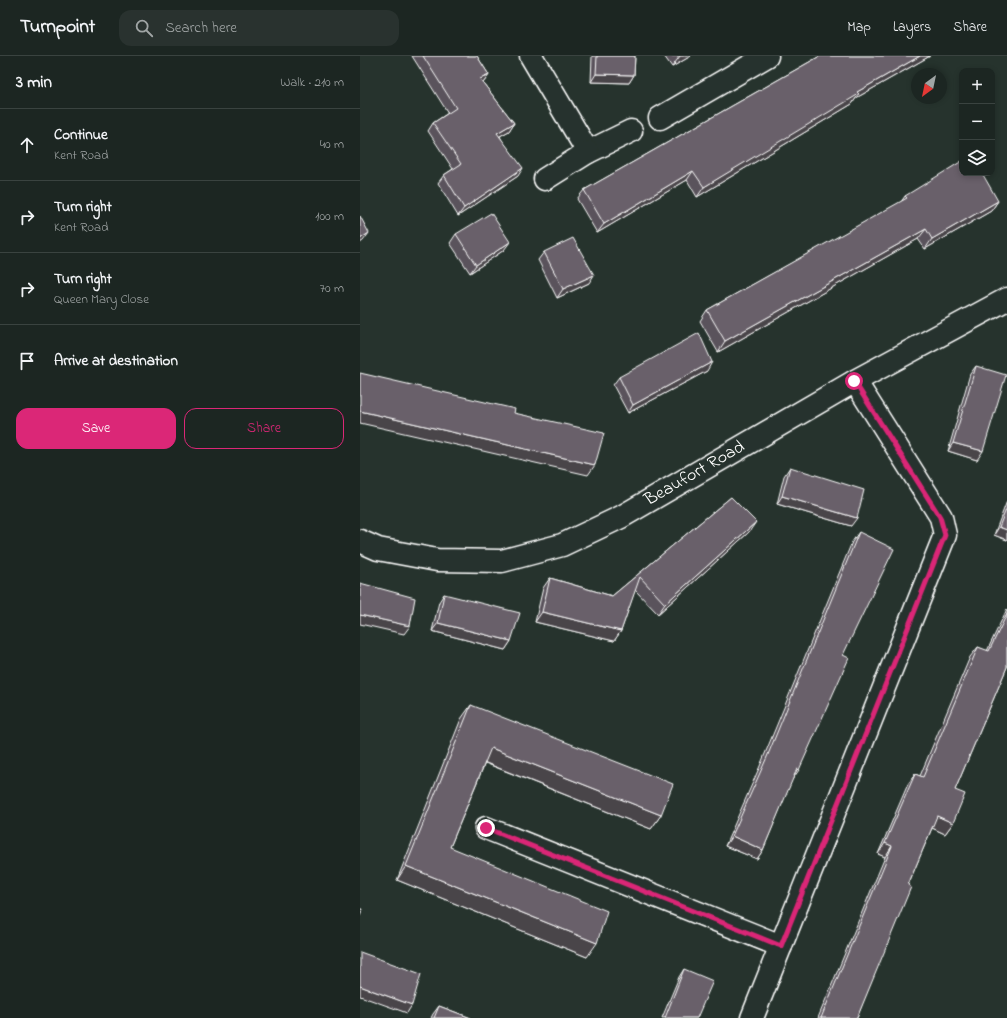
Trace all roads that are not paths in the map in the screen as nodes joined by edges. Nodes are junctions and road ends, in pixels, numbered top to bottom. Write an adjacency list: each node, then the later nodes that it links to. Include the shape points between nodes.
1 (531, 56): 5 (street)
2 (767, 56): 3 (street)
3 (660, 118)
4 (631, 131): 5 (street)
5 (588, 152): 6 (street)
6 (545, 179)
7 (1007, 298): 8 (street, Beaufort Road)
8 (854, 381): 9 (street, Beaufort Road, via 621,516 562,545 502,560 436,560 378,549); 11 (street, via 940,517 945,535)
9 (360, 540)
10 (486, 828): 11 (street)
11 (781, 946): 12 (street)
12 (752, 1018)

